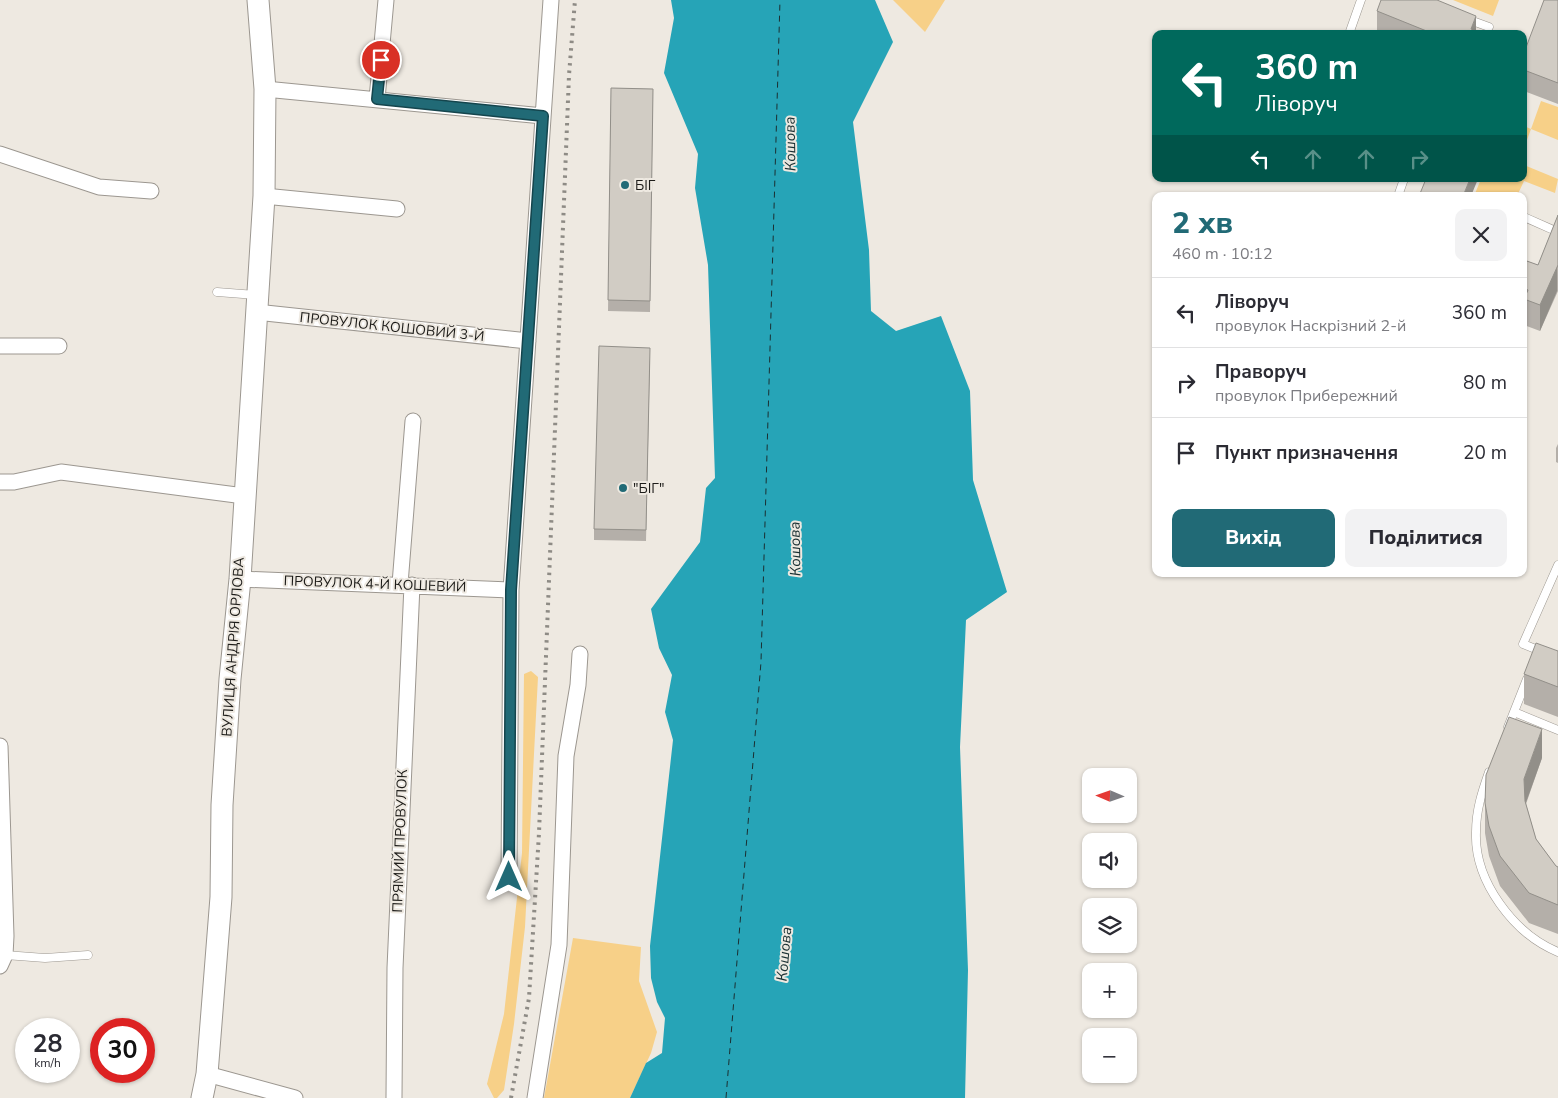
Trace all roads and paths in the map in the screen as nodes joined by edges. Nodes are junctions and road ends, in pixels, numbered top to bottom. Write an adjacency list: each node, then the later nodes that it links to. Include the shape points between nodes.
1 (258, 0): 8 (street, ВУЛИЦЯ АНДРІЯ ОРЛОВА)
2 (386, 0): 9 (street)
3 (551, 0): 10 (street)
4 (1362, 0): 7 (lane)
5 (1460, 17): 6 (lane)
6 (1488, 27)
7 (1351, 30)
8 (265, 89): 9 (street); 13 (street, ВУЛИЦЯ АНДРІЯ ОРЛОВА)
9 (377, 99): 10 (street)
10 (543, 116): 19 (street)
11 (0, 154): 12 (street, via 99,187)
12 (151, 191)
13 (264, 196): 14 (street); 18 (street, ВУЛИЦЯ АНДРІЯ ОРЛОВА)
14 (397, 209)
15 (1527, 218): 16 (lane)
16 (1558, 232)
17 (217, 292): 18 (lane)
18 (257, 304): 19 (street, ПРОВУЛОК КОШОВИЙ 3-Й); 24 (street, ВУЛИЦЯ АНДРІЯ ОРЛОВА)
19 (528, 341): 28 (street)
20 (0, 346): 21 (street)
21 (59, 346)
22 (413, 421): 27 (street, ПРЯМИЙ ПРОВУЛОК)
23 (0, 482): 24 (street, via 62,472)
24 (244, 496): 26 (street, ВУЛИЦЯ АНДРІЯ ОРЛОВА)
25 (1558, 565): 29 (lane, via 1523,644)
26 (240, 579): 27 (street, ПРОВУЛОК 4-Й КОШЕВИЙ); 43 (street, ВУЛИЦЯ АНДРІЯ ОРЛОВА, via 230,679 222,805 222,896)
27 (406, 584): 28 (street, ПРОВУЛОК 4-Й КОШЕВИЙ); 46 (street, ПРЯМИЙ ПРОВУЛОК)
28 (511, 590): 39 (street)
29 (1538, 650): 31 (lane); 32 (lane)
30 (580, 654): 47 (street, via 566,756 559,945)
31 (1558, 658)
32 (1535, 659)
33 (1531, 668): 34 (lane)
34 (1514, 712): 35 (lane); 36 (lane)
35 (1558, 730)
36 (1505, 732)
37 (0, 746): 42 (street, via 6,936)
38 (1492, 763): 40 (lane, via 1479,798 1476,833 1480,861 1492,892 1516,923 1542,946)
39 (509, 877)
40 (1558, 952)
41 (88, 955): 42 (lane)
42 (2, 960)
43 (207, 1074): 44 (street, ВУЛИЦЯ АНДРІЯ ОРЛОВА); 45 (street)
44 (202, 1098)
45 (296, 1098)
46 (394, 1098)
47 (535, 1098)

